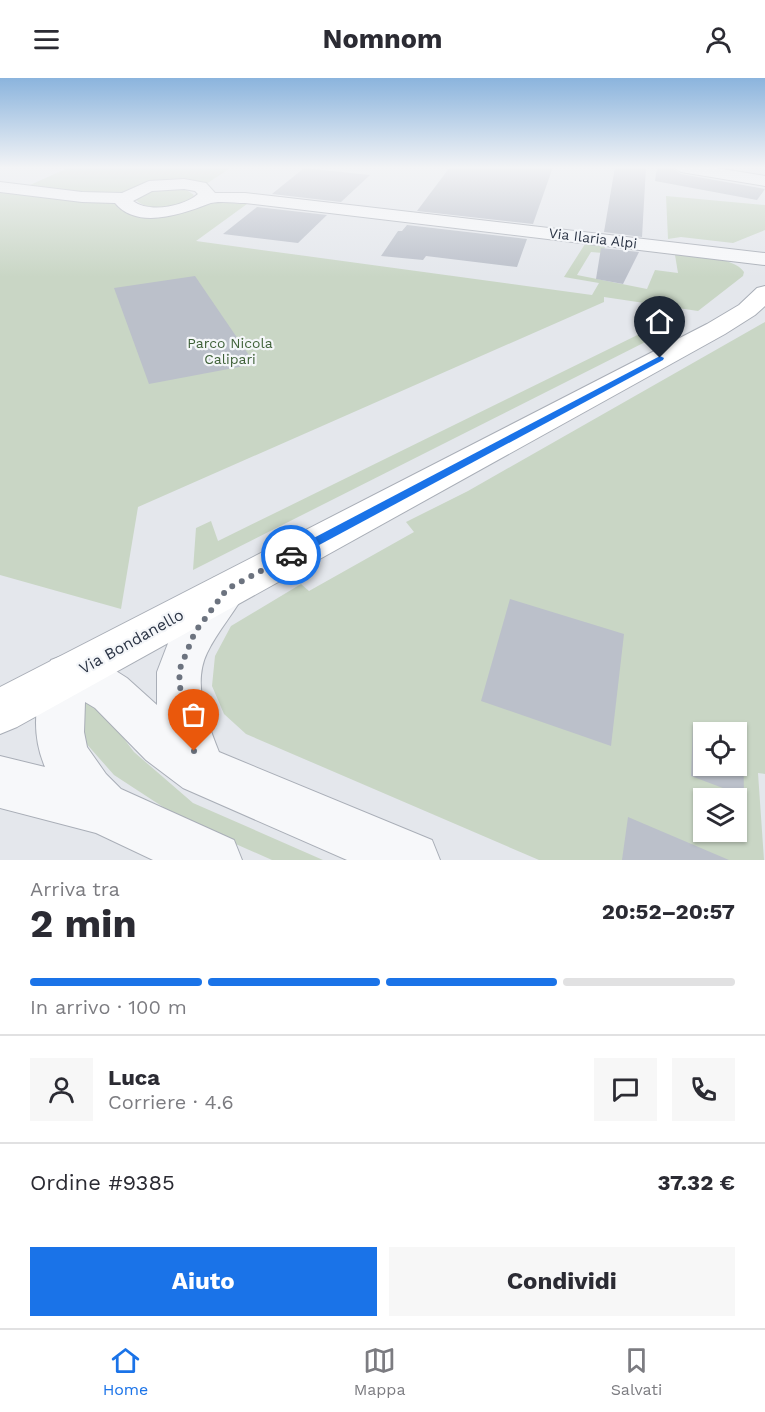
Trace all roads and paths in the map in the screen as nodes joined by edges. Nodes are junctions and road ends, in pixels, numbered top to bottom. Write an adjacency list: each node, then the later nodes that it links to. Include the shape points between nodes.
1 (124, 203): 2 (street, Via Ilaria Alpi, via 133,209 156,212)
2 (194, 203)
3 (292, 203): 4 (street, Via Ilaria Alpi)
4 (765, 259)
5 (765, 293): 6 (street, Via Bondanello, via 732,320)
6 (227, 589): 7 (street, Via Bondanello); 9 (street, via 195,632 179,671 182,712)
7 (67, 675): 8 (street, Via Bondanello); 9 (street, via 111,693 163,743); 11 (street, via 59,706 59,738 80,785)
8 (0, 711)
9 (201, 770): 13 (street)
10 (0, 782): 11 (street)
11 (102, 808): 12 (street)
12 (214, 860)
13 (412, 860)

